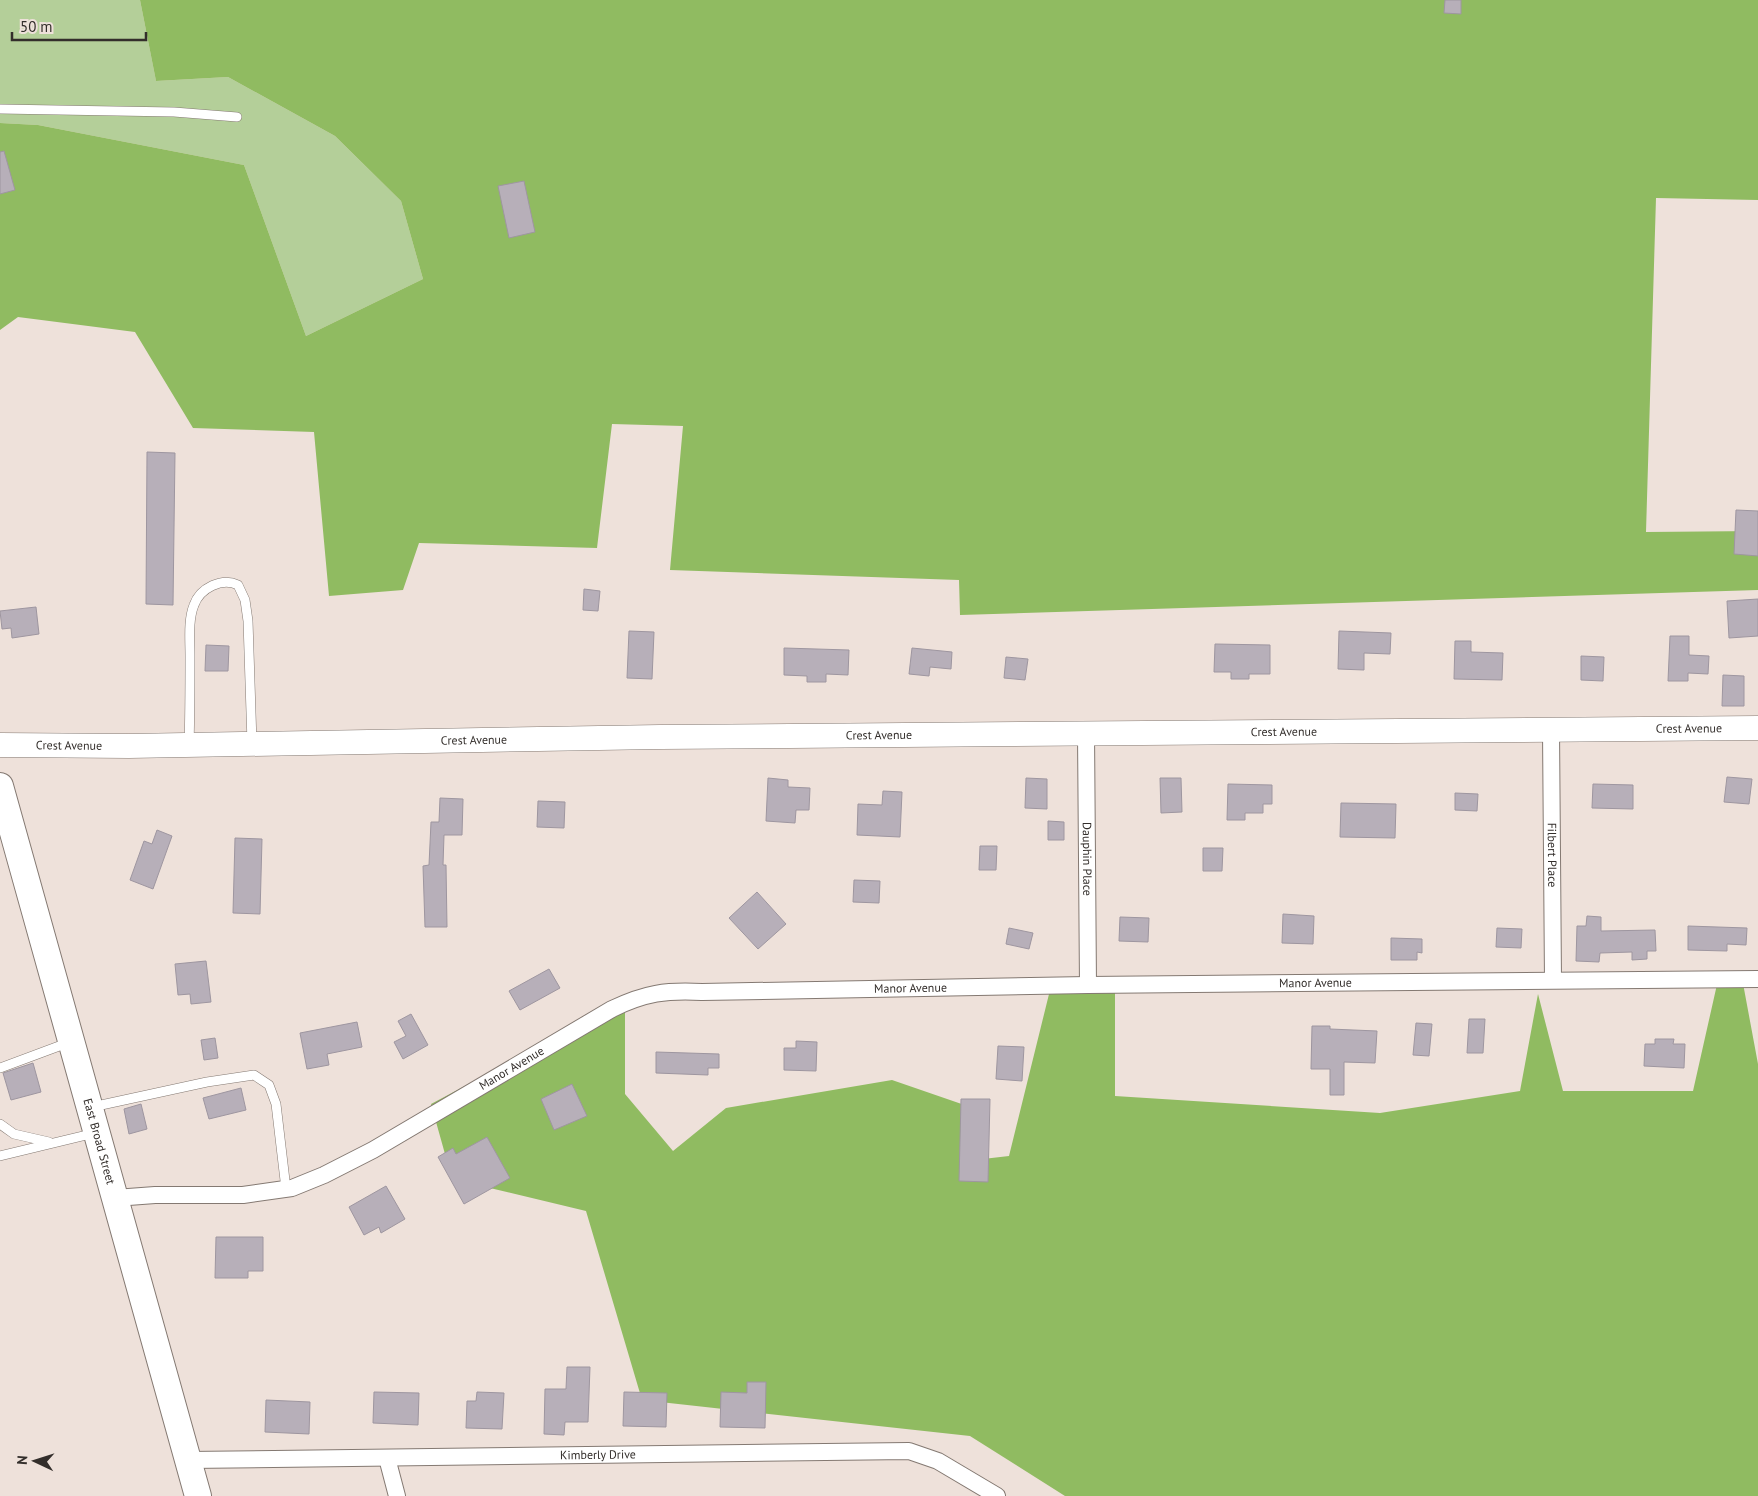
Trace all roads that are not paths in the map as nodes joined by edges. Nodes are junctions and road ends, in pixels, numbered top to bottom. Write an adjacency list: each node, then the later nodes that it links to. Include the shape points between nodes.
1 (0, 109): 2 (lane, via 174,112)
2 (236, 117)
3 (1758, 728): 4 (street, Crest Avenue)
4 (1551, 730): 5 (street, Crest Avenue); 11 (street, Filbert Place)
5 (1086, 733): 6 (street, Crest Avenue); 12 (street, Dauphin Place)
6 (252, 744): 8 (street, Crest Avenue); 8 (lane, via 245,600 238,585 226,582 208,588 194,605 190,625)
7 (0, 745): 8 (street, Crest Avenue)
8 (189, 745)
9 (0, 786): 13 (main road, East Broad Street)
10 (1758, 979): 11 (street, Manor Avenue)
11 (1553, 980): 12 (street, Manor Avenue)
12 (1088, 986): 20 (street, Manor Avenue, via 676,990 642,996 612,1009 373,1150 324,1175)
13 (72, 1041): 14 (lane); 15 (main road, East Broad Street)
14 (0, 1068)
15 (90, 1107): 17 (main road, East Broad Street); 20 (lane, via 254,1075 269,1085 276,1104)
16 (0, 1124): 18 (lane, via 14,1134)
17 (97, 1132): 18 (lane); 21 (main road, East Broad Street)
18 (52, 1142): 19 (lane)
19 (0, 1156)
20 (286, 1189): 21 (street, Manor Avenue, via 243,1195)
21 (115, 1198): 23 (main road, East Broad Street)
22 (388, 1458): 23 (street, Kimberly Drive); 25 (street); 26 (street, Kimberly Drive, via 909,1451 938,1461)
23 (188, 1460): 24 (main road, East Broad Street)
24 (198, 1496)
25 (397, 1496)
26 (997, 1496)

